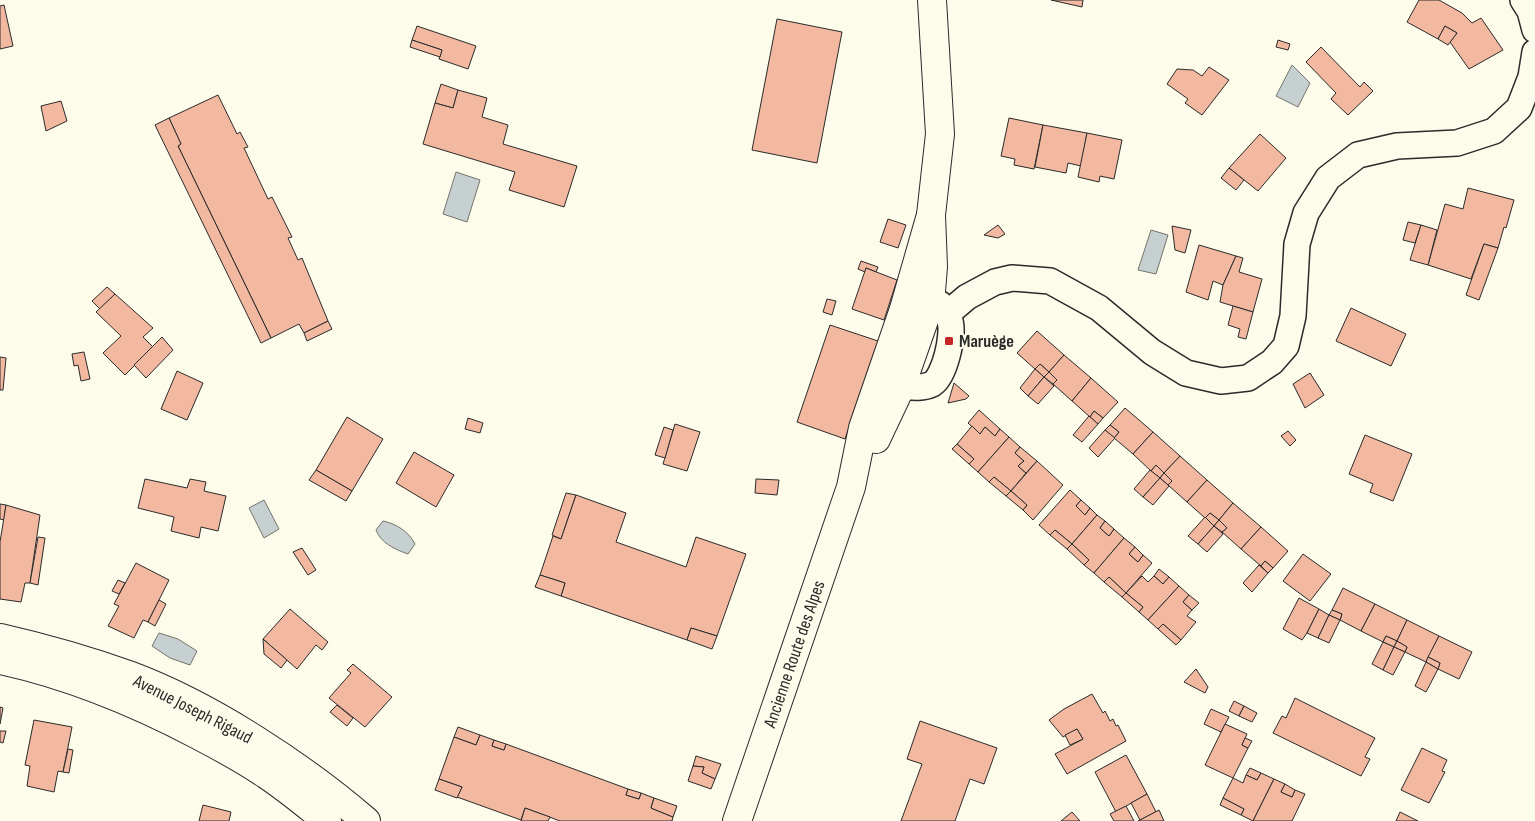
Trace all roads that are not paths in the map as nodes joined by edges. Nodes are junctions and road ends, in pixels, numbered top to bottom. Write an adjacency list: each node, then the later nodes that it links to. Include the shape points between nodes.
1 (932, 0): 5 (main road, Ancienne Route des Alpes, via 940,134)
2 (1522, 0): 3 (street, via 1530,11)
3 (1535, 30)
4 (1535, 52): 6 (street, via 1531,78 1519,108 1494,131 1457,143 1397,146 1358,155 1328,178 1306,213 1297,244 1292,316 1286,346 1272,362 1248,378 1221,381 1186,373 1152,352 1099,308 1050,281 1012,278 995,282)
5 (932, 215): 6 (main road, Ancienne Route des Alpes, via 933,267); 7 (main road, Ancienne Route des Alpes)
6 (939, 308): 7 (street); 9 (main road, Ancienne Route des Alpes)
7 (904, 309): 8 (main road, Ancienne Route des Alpes)
8 (885, 364): 9 (street); 10 (main road, Ancienne Route des Alpes, via 863,428)
9 (901, 386): 10 (main road, Ancienne Route des Alpes)
10 (851, 487): 15 (main road, Ancienne Route des Alpes)
11 (0, 638): 14 (main road, Avenue Joseph Rigaud, via 60,653 174,695 273,752)
12 (0, 660): 13 (main road, Avenue Joseph Rigaud, via 114,694 162,716 267,775)
13 (327, 821)
14 (366, 821)
15 (737, 821)

